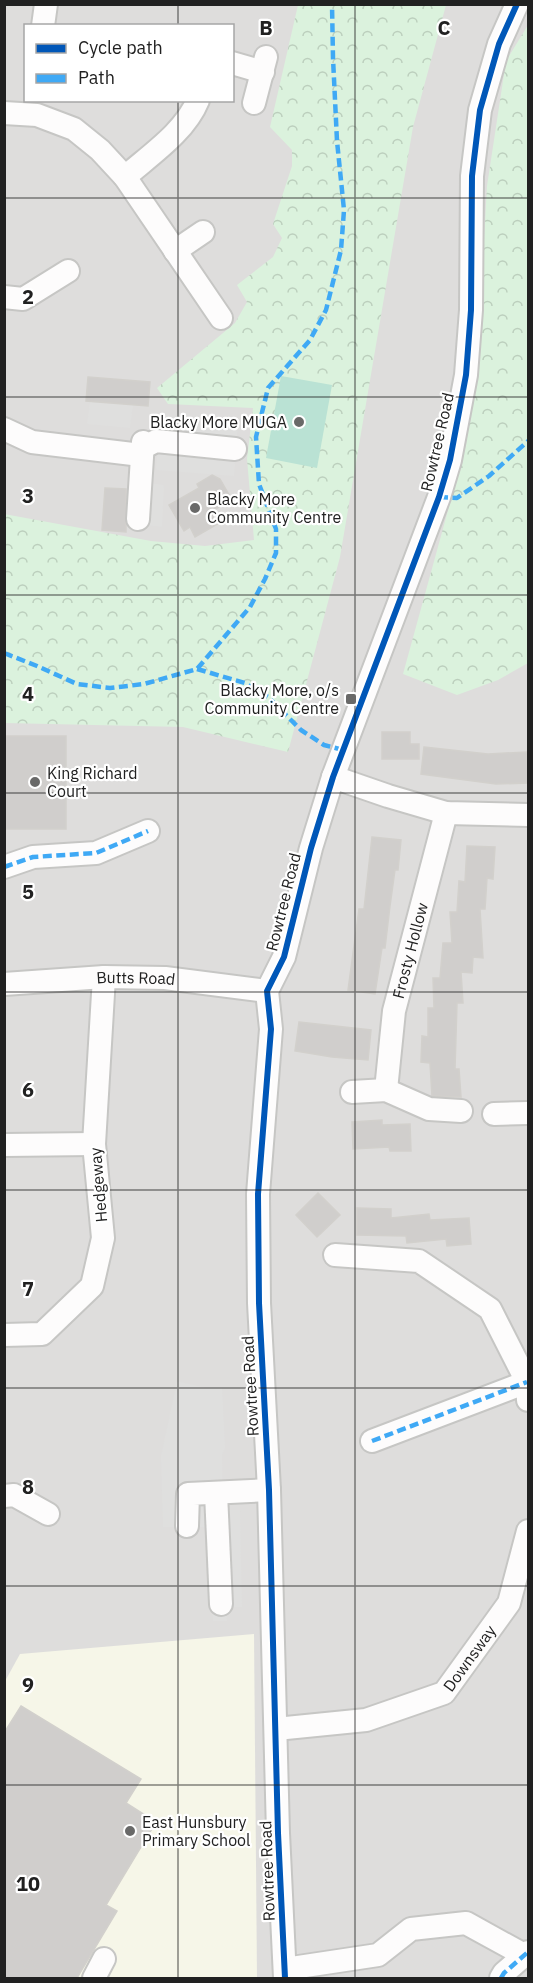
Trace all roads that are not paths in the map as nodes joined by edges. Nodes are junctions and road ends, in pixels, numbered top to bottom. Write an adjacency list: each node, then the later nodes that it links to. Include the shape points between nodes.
1 (46, 4): 3 (street)
2 (517, 4): 19 (street, Rowtree Road, via 499,44 480,110 472,176 467,365 450,460)
3 (44, 24)
4 (252, 65): 6 (street)
5 (197, 102): 9 (street, via 171,137)
6 (254, 103)
7 (38, 108): 8 (street); 9 (street, via 74,129)
8 (4, 113)
9 (125, 177): 11 (street)
10 (203, 232): 11 (street)
11 (175, 251): 14 (street)
12 (68, 271): 13 (street)
13 (14, 298)
14 (222, 318)
15 (4, 429): 16 (street, via 32,442)
16 (142, 445): 17 (street, via 156,441); 18 (street)
17 (235, 449)
18 (138, 519)
19 (333, 777): 20 (street); 26 (street, Rowtree Road, via 284,957)
20 (446, 813): 21 (street); 27 (street, Frosty Hollow, via 394,1011)
21 (528, 814)
22 (148, 831): 23 (street, via 96,853 33,857)
23 (4, 867)
24 (104, 977): 25 (street, Butts Road); 26 (street, Butts Road, via 165,978); 32 (street, Hedgeway)
25 (4, 984)
26 (267, 991): 38 (street, Rowtree Road, via 271,1029 258,1194 259,1303)
27 (386, 1090): 28 (street); 29 (street, via 429,1109)
28 (352, 1092)
29 (461, 1111)
30 (528, 1113): 31 (street)
31 (494, 1114)
32 (94, 1144): 33 (street); 35 (street, Hedgeway, via 103,1238 92,1286 42,1334)
33 (4, 1145)
34 (335, 1255): 36 (street, via 419,1261 490,1309)
35 (4, 1335)
36 (528, 1391): 37 (street)
37 (372, 1441)
38 (269, 1490): 39 (street); 45 (street, Rowtree Road)
39 (216, 1493): 42 (street, via 188,1494); 44 (street)
40 (4, 1496): 41 (street, via 14,1495)
41 (48, 1514)
42 (187, 1526)
43 (528, 1531): 45 (street, Downsway, via 509,1603 444,1692 366,1720)
44 (221, 1604)
45 (276, 1730): 47 (street, Rowtree Road)
46 (526, 1954): 47 (street, via 466,1923 411,1929 378,1955); 48 (street)
47 (285, 1974)
48 (501, 1978)

